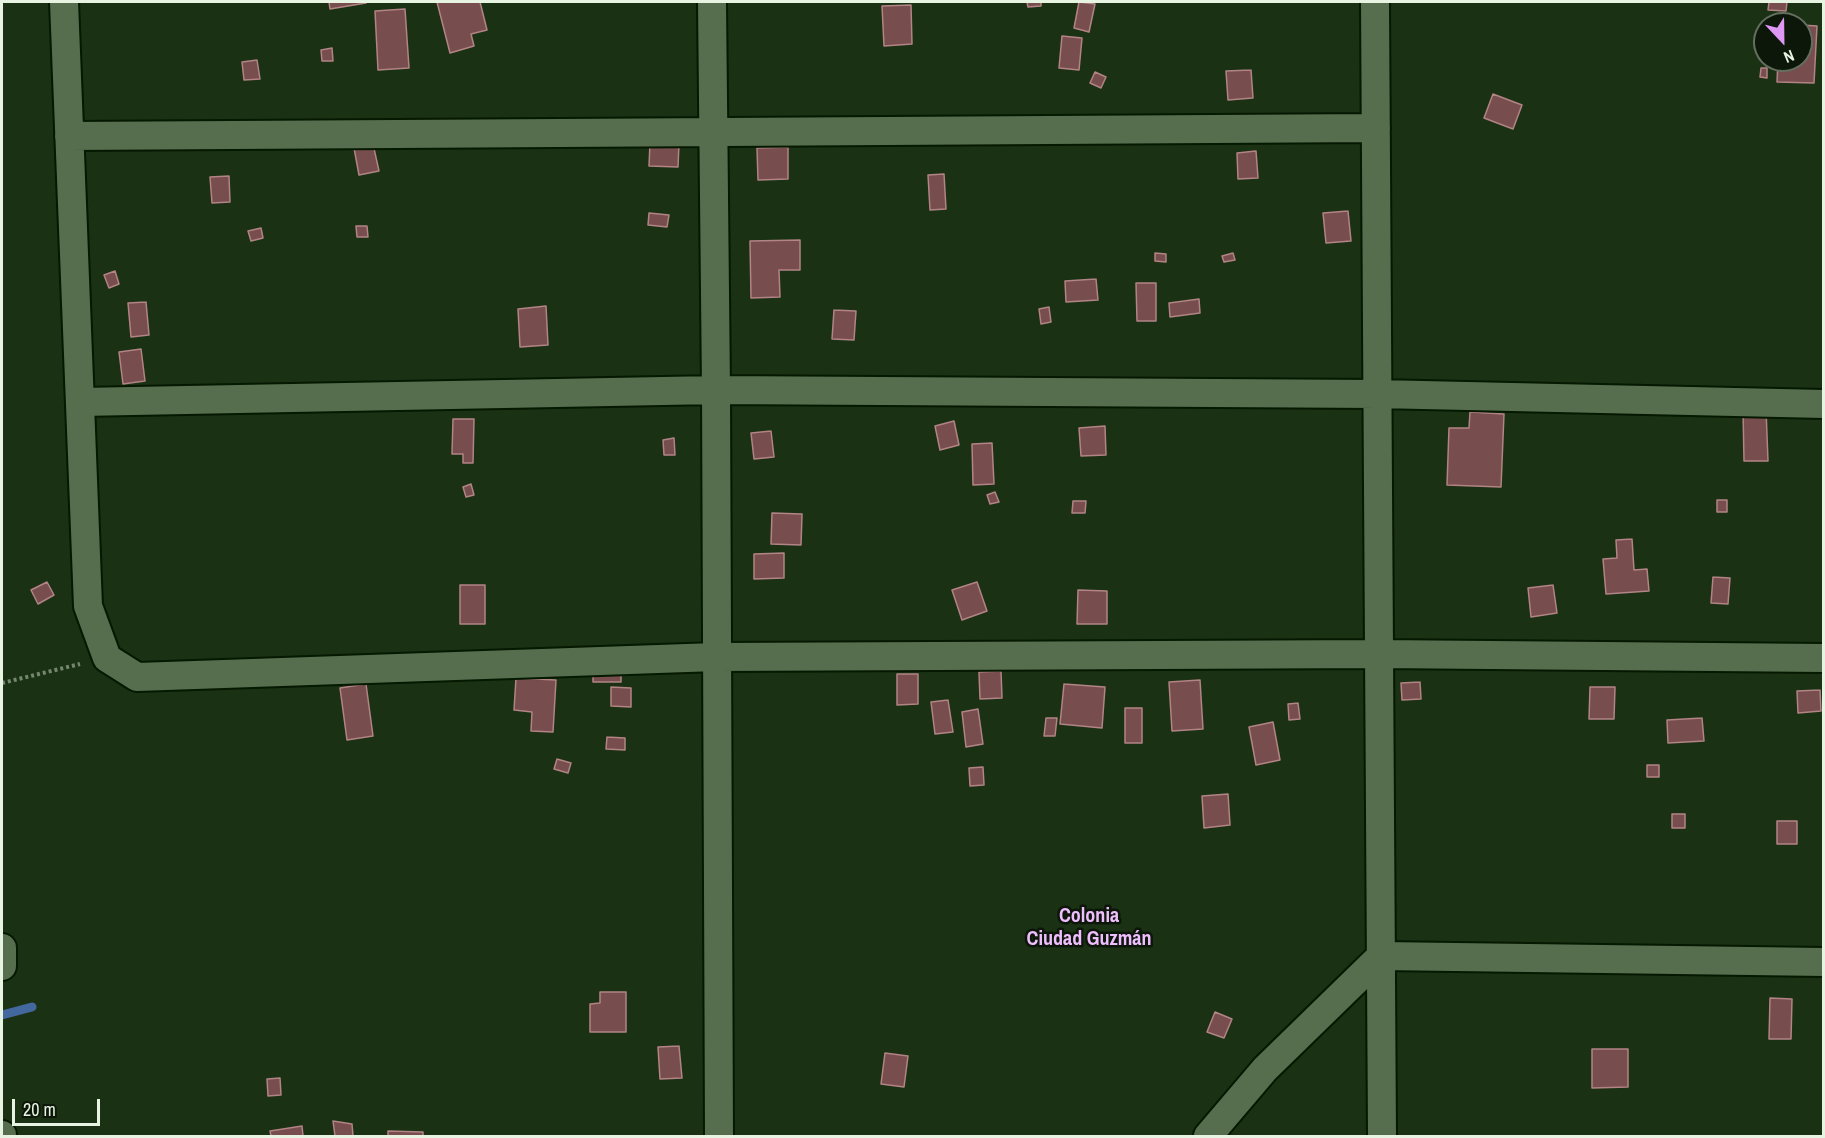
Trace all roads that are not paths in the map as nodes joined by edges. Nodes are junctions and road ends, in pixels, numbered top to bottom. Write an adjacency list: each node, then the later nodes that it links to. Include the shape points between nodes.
1 (64, 2): 6 (street)
2 (712, 2): 5 (street)
3 (1375, 2): 4 (street)
4 (1376, 128): 5 (street); 8 (street)
5 (712, 132): 6 (street); 7 (street)
6 (69, 136): 9 (street)
7 (716, 390): 8 (street); 9 (street); 12 (street)
8 (1378, 394): 10 (street); 11 (street)
9 (80, 402): 12 (street, via 87,606 106,658 137,677)
10 (1824, 404)
11 (1379, 654): 12 (street); 13 (street); 15 (street)
12 (716, 657): 18 (street)
13 (1824, 658)
14 (2, 948): 17 (street)
15 (1381, 956): 16 (street); 19 (street, via 1265,1069); 20 (street)
16 (1824, 962)
17 (2, 966)
18 (719, 1137)
19 (1208, 1137)
20 (1382, 1137)

